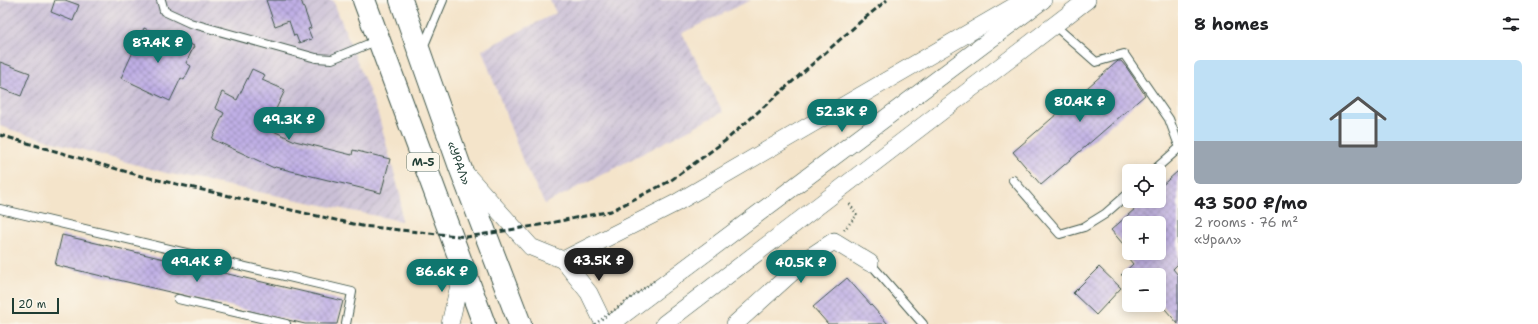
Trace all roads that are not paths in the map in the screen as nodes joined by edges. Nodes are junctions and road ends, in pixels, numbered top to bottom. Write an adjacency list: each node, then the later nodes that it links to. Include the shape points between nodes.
1 (161, 0): 9 (lane, via 164,11 190,23 316,58 332,59)
2 (364, 0): 9 (highway, М-5)
3 (401, 0): 10 (highway, «УРАЛ» / М-5)
4 (443, 0): 10 (lane)
5 (1025, 0): 18 (street, via 676,203)
6 (1043, 0): 29 (street, via 656,284)
7 (1087, 0): 8 (street)
8 (1054, 25): 11 (lane, via 1096,62 1124,54 1169,119); 22 (street)
9 (378, 40): 20 (highway, М-5)
10 (421, 55): 14 (highway, «УРАЛ» / М-5)
11 (1178, 143)
12 (1178, 149): 13 (lane)
13 (1161, 164)
14 (460, 167): 18 (street, via 531,247); 27 (highway, «УРАЛ» / М-5)
15 (1013, 180): 16 (lane, via 1060,234 1084,227)
16 (1122, 199)
17 (0, 209): 24 (lane, via 352,292)
18 (563, 260): 28 (street, via 589,293)
19 (870, 262): 30 (street, via 834,241 808,258); 31 (lane)
20 (463, 268): 25 (street); 26 (highway, М-5)
21 (178, 299): 23 (lane)
22 (669, 320)
23 (286, 324)
24 (346, 324)
25 (450, 324)
26 (484, 324)
27 (520, 324)
28 (604, 324)
29 (611, 324)
30 (735, 324)
31 (923, 324)

